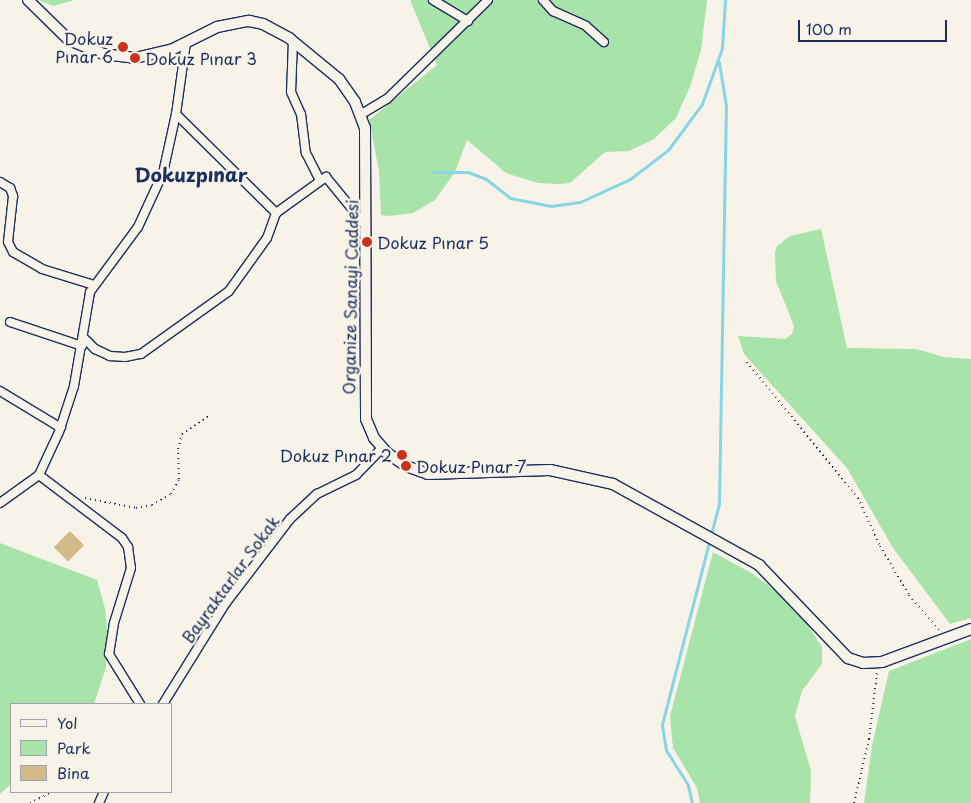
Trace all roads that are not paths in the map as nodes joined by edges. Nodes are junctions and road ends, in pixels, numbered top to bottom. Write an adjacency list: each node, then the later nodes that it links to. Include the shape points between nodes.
1 (28, 0): 8 (street, Organize Sanayi Caddesi, via 69,40 102,54 135,58)
2 (433, 0): 5 (street)
3 (488, 0): 5 (street)
4 (543, 0): 7 (street, via 553,11 586,26)
5 (468, 21): 10 (street, via 387,99)
6 (293, 41): 8 (street, Organize Sanayi Caddesi, via 263,24 249,21 217,27); 10 (street, Organize Sanayi Caddesi, via 339,79); 11 (street, via 291,92 302,114 306,153)
7 (604, 42)
8 (186, 43): 9 (street)
9 (176, 114): 13 (street); 15 (street, via 163,173 138,227)
10 (360, 115): 14 (street, Organize Sanayi Caddesi, via 365,128)
11 (320, 180): 13 (street); 14 (street, via 326,177)
12 (0, 182): 15 (street, via 10,188 14,196 8,242 13,252 42,269)
13 (276, 213): 17 (street, via 267,238 229,290 141,354 110,356)
14 (367, 227): 20 (street, Organize Sanayi Caddesi, via 364,399 366,419)
15 (94, 285): 17 (street, via 84,315)
16 (10, 322): 17 (street)
17 (83, 342): 19 (street)
18 (0, 391): 19 (street)
19 (61, 428): 21 (street)
20 (382, 448): 23 (street, Organize Sanayi Caddesi, via 406,466 428,474 550,470 613,484 759,565 848,658 863,663 878,662); 25 (street, Bayraktarlar Sokak, via 356,476 317,494 290,520 225,604)
21 (39, 475): 22 (street); 24 (street, via 122,538 128,547 131,568 114,623 109,654)
22 (0, 503)
23 (971, 629)
24 (139, 703)
25 (164, 703)

